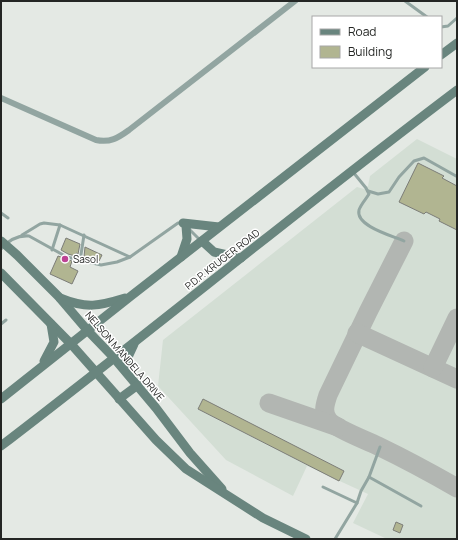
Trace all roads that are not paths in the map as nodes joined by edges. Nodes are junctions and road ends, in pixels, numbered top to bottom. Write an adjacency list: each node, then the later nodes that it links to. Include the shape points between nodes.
1 (295, 1): 10 (street, via 130,130 112,141 96,140)
2 (405, 1): 3 (lane)
3 (426, 16)
4 (457, 18): 5 (lane, via 448,26)
5 (442, 27)
6 (457, 43): 7 (street)
7 (442, 54)
8 (425, 68): 18 (street)
9 (457, 90): 11 (street, P.D.P. KRUGER ROAD)
10 (1, 98)
11 (352, 170): 13 (lane); 27 (street, P.D.P. KRUGER ROAD)
12 (456, 176): 13 (lane, via 424,158 414,162 389,192 378,194)
13 (368, 191): 22 (lane, via 369,194 359,211 362,222)
14 (1, 213): 15 (lane)
15 (8, 218)
16 (60, 225): 19 (lane); 20 (lane, via 40,224); 24 (lane)
17 (184, 225): 18 (street); 21 (lane); 25 (lane, via 178,223); 26 (street, via 187,239)
18 (219, 227): 21 (street)
19 (84, 235): 25 (lane); 28 (lane)
20 (22, 236): 23 (lane); 24 (lane, via 28,236)
21 (202, 241): 26 (street); 27 (street, via 214,252)
22 (404, 241)
23 (2, 245): 31 (street, NELSON MANDELA DRIVE)
24 (52, 250): 28 (lane)
25 (130, 257): 28 (lane, via 101,265)
26 (181, 257): 30 (street)
27 (241, 258): 36 (street, P.D.P. KRUGER ROAD)
28 (80, 261)
29 (1, 273): 33 (street, NELSON MANDELA DRIVE)
30 (131, 296): 31 (street, via 93,306 75,304); 35 (street)
31 (59, 297): 35 (street, NELSON MANDELA DRIVE)
32 (6, 320): 34 (lane)
33 (50, 323): 37 (street, NELSON MANDELA DRIVE); 39 (street, via 54,342)
34 (1, 324)
35 (88, 331): 37 (street); 38 (street, NELSON MANDELA DRIVE)
36 (135, 341): 38 (street, P.D.P. KRUGER ROAD); 40 (street)
37 (71, 344): 39 (street); 41 (street, NELSON MANDELA DRIVE)
38 (114, 358): 40 (street, NELSON MANDELA DRIVE); 41 (street, P.D.P. KRUGER ROAD)
39 (42, 366): 43 (street)
40 (125, 370): 42 (street, NELSON MANDELA DRIVE)
41 (97, 372): 44 (street, NELSON MANDELA DRIVE); 45 (street, P.D.P. KRUGER ROAD)
42 (138, 385): 44 (street); 49 (street, NELSON MANDELA DRIVE, via 190,453)
43 (1, 399)
44 (119, 399): 49 (street, NELSON MANDELA DRIVE, via 174,459)
45 (1, 446)
46 (380, 447): 47 (lane)
47 (369, 477): 50 (lane, via 360,491); 51 (lane)
48 (323, 487): 50 (lane)
49 (225, 493): 52 (street, NELSON MANDELA DRIVE, via 263,518)
50 (357, 503): 53 (lane)
51 (421, 506)
52 (306, 539)
53 (335, 539)

